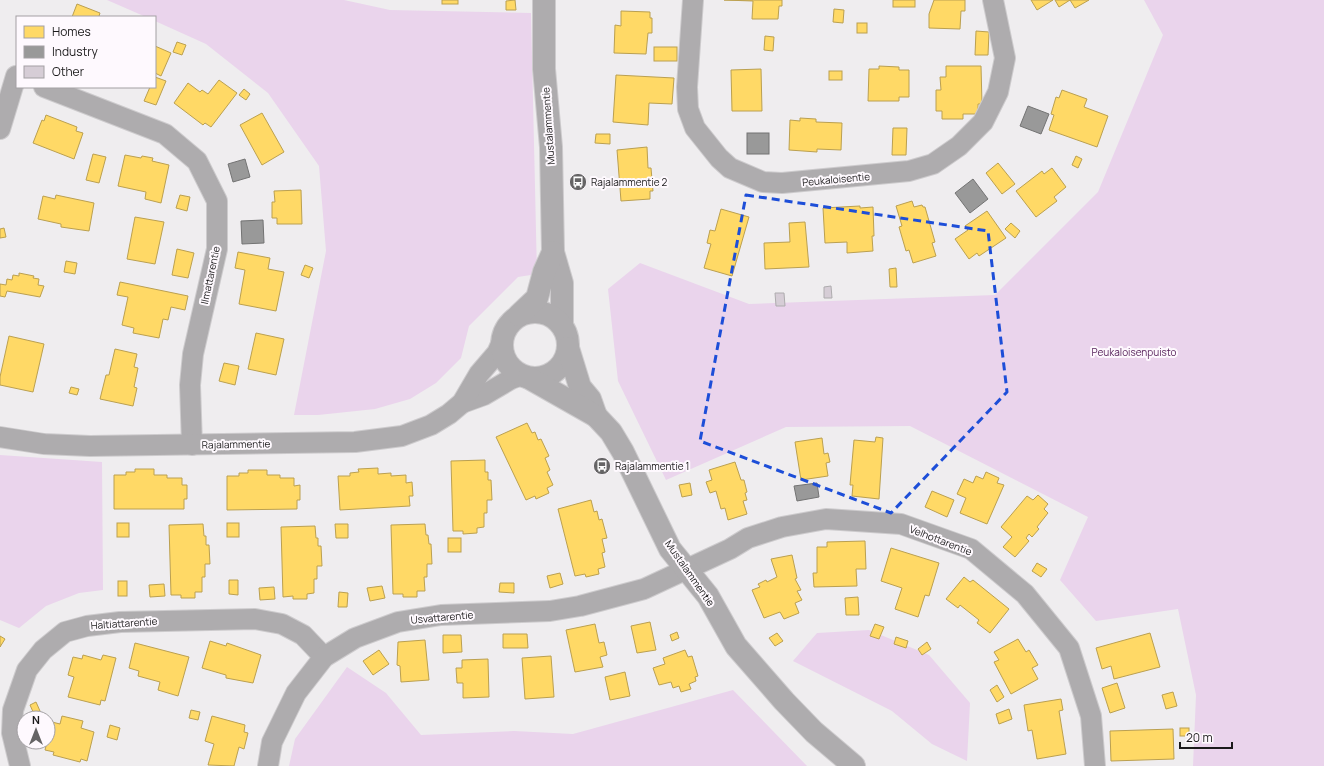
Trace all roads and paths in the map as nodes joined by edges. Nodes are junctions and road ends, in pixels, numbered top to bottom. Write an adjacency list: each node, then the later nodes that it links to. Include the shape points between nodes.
1 (544, 0): 7 (street, Mustalammentie, via 544,69 551,147)
2 (693, 0): 3 (street, Peukaloisentie, via 687,87 688,109 695,128 730,168 763,182 782,183 909,171 933,164 958,146 983,122 998,92 1005,58)
3 (993, 0)
4 (11, 74): 6 (street)
5 (47, 88): 16 (street, Ilmattarentie, via 165,134 197,161 217,201 216,248 193,354 190,385)
6 (0, 129)
7 (553, 252): 8 (street, Mustalammentie, via 537,298); 9 (street, Mustalammentie, via 562,283)
8 (519, 315): 9 (street, via 532,311 544,312); 10 (street, via 504,331)
9 (562, 325): 11 (street, via 567,335)
10 (501, 344): 12 (street, via 506,362 516,373); 13 (street, Rajalammentie)
11 (568, 348): 12 (street, via 564,361 550,374 540,378); 14 (street, Mustalammentie, via 580,387 590,398)
12 (525, 376): 13 (street, Rajalammentie, via 511,379 484,395); 14 (street, Mustalammentie)
13 (462, 403): 16 (street, Rajalammentie, via 431,425 402,436 355,442)
14 (596, 416): 17 (street, Mustalammentie, via 611,432 623,452 670,549)
15 (0, 437): 16 (street, Rajalammentie, via 44,444 90,446)
16 (192, 445)
17 (686, 570): 18 (street, Usvattarentie, via 644,589 580,606 550,611 442,615 398,622 355,638); 21 (street, Mustalammentie, via 708,596 736,646 814,732); 22 (street, Velhottarentie, via 748,538 782,526 826,519 901,524 971,549 1025,594 1069,648 1090,716)
18 (324, 657): 19 (street, Haltiattarentie, via 303,634 282,624 255,619 120,622 65,632 43,650 27,670 12,710 12,733); 20 (street, Usvattarentie, via 296,693 272,742)
19 (20, 766)
20 (268, 766)
21 (854, 766)
22 (1095, 766)

